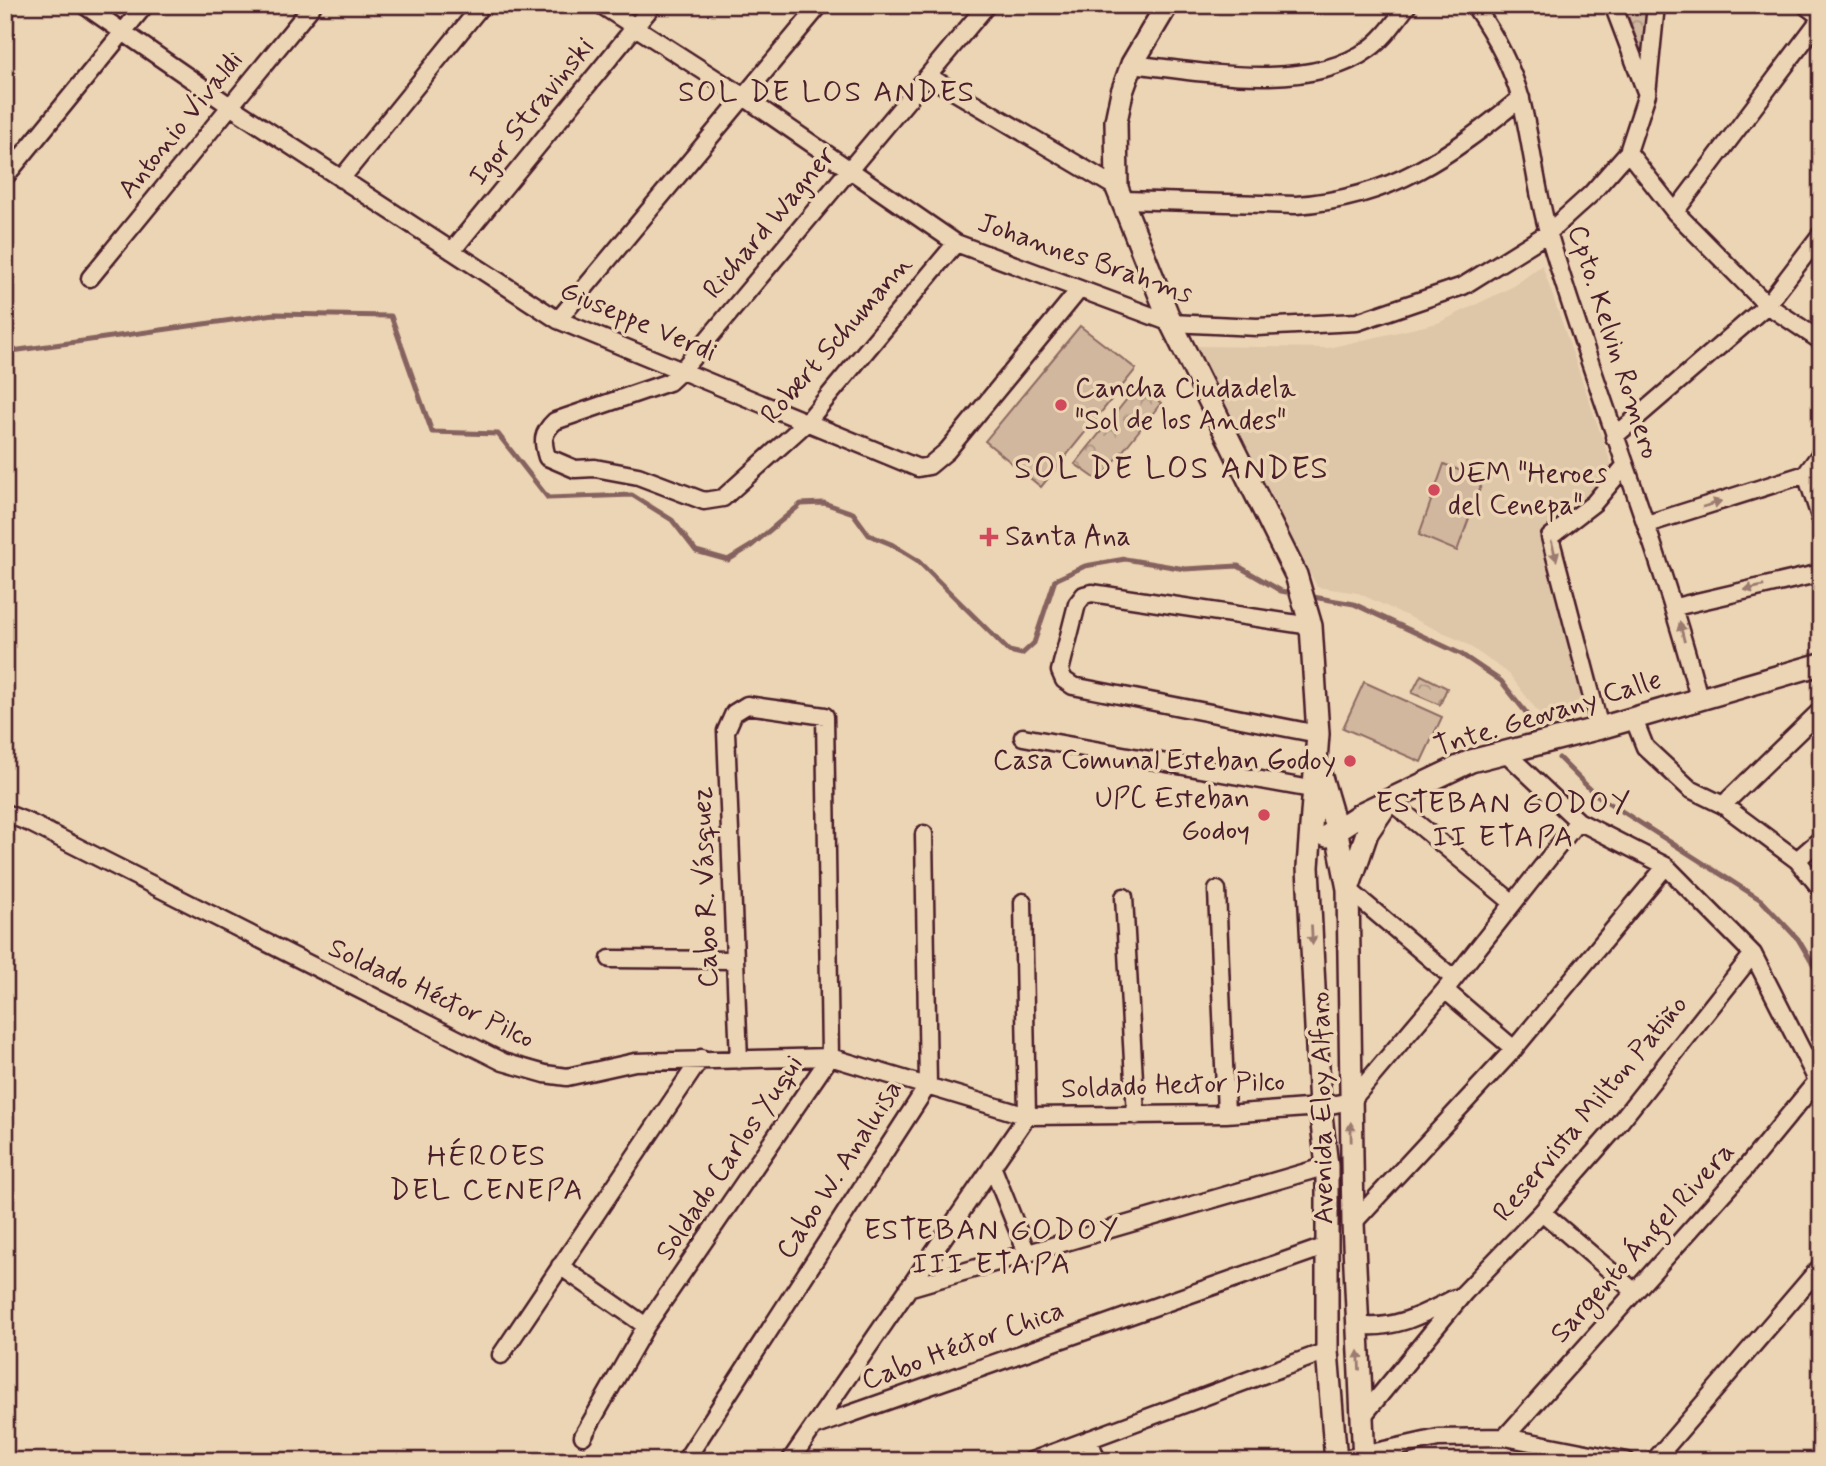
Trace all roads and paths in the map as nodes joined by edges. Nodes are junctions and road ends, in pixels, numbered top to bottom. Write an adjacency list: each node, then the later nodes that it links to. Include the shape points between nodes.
1 (84, 5): 17 (street, Giuseppe Verdi)
2 (145, 5): 17 (street)
3 (313, 5): 23 (street, Antonio Vivaldi)
4 (482, 5): 27 (street)
5 (601, 5): 16 (street, Johannes Brahms)
6 (653, 5): 16 (street, Igor Stravinski)
7 (820, 5): 21 (street)
8 (987, 5): 19 (street, Richard Wagner)
9 (1167, 5): 18 (street, Avenida Eloy Alfaro)
10 (1408, 5): 18 (street, via 1368,50 1321,69 1253,75)
11 (1474, 5): 22 (street, Cpto. Kelvin Romero, via 1507,61)
12 (1613, 5): 20 (street)
13 (1656, 5): 20 (street, Johannes Brahms)
14 (1809, 5): 15 (street)
15 (1821, 16): 29 (street)
16 (635, 27): 21 (street, Johannes Brahms); 33 (street, Igor Stravinski)
17 (122, 32): 23 (street, Giuseppe Verdi); 26 (street)
18 (1132, 64): 28 (street, Avenida Eloy Alfaro, via 1116,121)
19 (928, 76): 25 (street, Richard Wagner); 28 (street)
20 (1647, 94): 24 (street, Johannes Brahms)
21 (744, 97): 25 (street, Johannes Brahms); 37 (street)
22 (1521, 98): 28 (street, via 1419,173 1335,201 1296,205); 30 (street, Cpto. Kelvin Romero)
23 (230, 106): 27 (street, Giuseppe Verdi); 34 (street, Antonio Vivaldi)
24 (1628, 152): 29 (street); 30 (street, Johannes Brahms)
25 (848, 170): 32 (street, Johannes Brahms); 40 (street, Richard Wagner)
26 (5, 177)
27 (341, 179): 33 (street, Giuseppe Verdi)
28 (1120, 194): 38 (street, Avenida Eloy Alfaro)
29 (1675, 212): 36 (street)
30 (1549, 233): 38 (street, Johannes Brahms, via 1463,286 1357,322 1257,327); 42 (street, Cpto. Kelvin Romero)
31 (1821, 234): 36 (street)
32 (956, 243): 35 (street, Johannes Brahms); 41 (street, Robert Schumann)
33 (452, 251): 37 (street, Giuseppe Verdi)
34 (90, 278)
35 (1079, 290): 38 (street, Johannes Brahms); 41 (street, Giuseppe Verdi, via 956,440 929,466 918,468)
36 (1768, 305): 39 (street); 42 (street)
37 (558, 320): 40 (street, Giuseppe Verdi)
38 (1171, 323): 51 (street, Avenida Eloy Alfaro, via 1296,575)
39 (1821, 341)
40 (682, 370): 41 (street, Giuseppe Verdi); 46 (street, Richard Wagner, via 669,382 555,421 542,441 547,457 560,465 638,476 704,501)
41 (806, 423): 46 (street, Robert Schumann)
42 (1614, 437): 44 (street, Cpto. Kelvin Romero)
43 (1821, 453): 45 (street)
44 (1624, 467): 48 (street, Cpto. Kelvin Romero); 57 (street, one-way to 57, via 1594,503 1550,537)
45 (1806, 474): 47 (street); 48 (street, one-way to 45)
46 (723, 498)
47 (1821, 520)
48 (1647, 524): 50 (street, Cpto. Kelvin Romero)
49 (1821, 573): 50 (street, one-way to 50)
50 (1675, 607): 53 (street, Cpto. Kelvin Romero, one-way to 50)
51 (1309, 619): 58 (street, Avenida Eloy Alfaro); 58 (street, via 1092,593 1077,604 1060,671 1073,686)
52 (1821, 664): 53 (street, Tnte. Geovany Calle)
53 (1699, 698): 56 (street, Tnte. Geovany Calle)
54 (1821, 710): 63 (street)
55 (734, 713): 80 (street, Cabo R. Vásquez, via 726,731); 83 (street, Soldado Carlos Yuqui, via 747,705 825,716)
56 (1633, 718): 57 (street, Tnte. Geovany Calle); 63 (street, via 1645,747 1690,789)
57 (1600, 728): 60 (street, Tnte. Geovany Calle)
58 (1318, 734): 61 (street, Avenida Eloy Alfaro)
59 (1023, 737): 61 (street)
60 (1506, 753): 62 (street, Tnte. Geovany Calle, via 1441,772); 65 (street)
61 (1319, 791): 66 (street, Avenida Eloy Alfaro); 71 (street, Avenida Eloy Alfaro)
62 (1389, 800): 66 (street); 72 (street, Tnte. Geovany Calle, via 1367,833); 77 (street)
63 (1723, 805): 69 (street)
64 (5, 813): 84 (street, Soldado Héctor Pilco, via 503,1062 567,1077 635,1062)
65 (1578, 821): 70 (street); 77 (street)
66 (1336, 828): 71 (street); 72 (street, Avenida Eloy Alfaro)
67 (924, 834): 87 (street, Cabo W. Analuisa)
68 (1821, 839): 69 (street)
69 (1797, 860): 73 (street)
70 (1666, 866): 78 (street); 82 (street)
71 (1308, 867): 89 (street, Avenida Eloy Alfaro, one-way to 89)
72 (1348, 889): 81 (street); 88 (street, Avenida Eloy Alfaro)
73 (1821, 889)
74 (1217, 890): 90 (street)
75 (1124, 897): 92 (street)
76 (1023, 902): 91 (street)
77 (1513, 903): 81 (street)
78 (1753, 954): 86 (street); 95 (street, Reservista Milton Patiño, via 1612,1132)
79 (610, 959): 80 (street)
80 (735, 960): 85 (street, Cabo R. Vásquez)
81 (1449, 984): 82 (street); 88 (street)
82 (1514, 1049): 96 (street)
83 (830, 1057): 85 (street, Soldado Héctor Pilco); 87 (street, Soldado Héctor Pilco); 105 (street, Soldado Carlos Yuqui)
84 (701, 1058): 85 (street, Soldado Héctor Pilco); 99 (street)
85 (738, 1060)
86 (1819, 1084): 102 (street, Sargento Ángel Rivera)
87 (928, 1085): 91 (street, Soldado Héctor Pilco); 114 (street, Cabo W. Analuisa)
88 (1350, 1101): 89 (street, Soldado Hector Pilco); 96 (street, Avenida Eloy Alfaro, one-way to 88)
89 (1320, 1107): 90 (street, Soldado Hector Pilco); 94 (street, Avenida Eloy Alfaro)
90 (1226, 1114): 92 (street, Soldado Hector Pilco)
91 (1027, 1116): 92 (street, Soldado Hector Pilco); 93 (street)
92 (1136, 1116)
93 (992, 1166): 98 (street); 101 (street)
94 (1327, 1166): 97 (street, Avenida Eloy Alfaro); 98 (street)
95 (1542, 1212): 102 (street); 103 (street, Reservista Milton Patiño)
96 (1353, 1223): 104 (street, Avenida Eloy Alfaro)
97 (1327, 1246): 106 (street, Avenida Eloy Alfaro); 109 (street, Cabo Héctor Chica)
98 (1027, 1253): 101 (street)
99 (560, 1266): 105 (street); 107 (street)
100 (1821, 1266): 120 (street)
101 (908, 1288): 109 (street)
102 (1635, 1292): 111 (street, Sargento Ángel Rivera)
103 (1464, 1293): 104 (street, Reservista Milton Patiño, via 1399,1324); 108 (street, Reservista Milton Patiño)
104 (1357, 1325): 108 (street, Avenida Eloy Alfaro, one-way to 104)
105 (646, 1326): 110 (street, Soldado Carlos Yuqui)
106 (1327, 1350): 112 (street); 118 (street, Avenida Eloy Alfaro)
107 (501, 1355)
108 (1362, 1417): 113 (street, Avenida Eloy Alfaro)
109 (816, 1426): 115 (street)
110 (583, 1436)
111 (1505, 1437): 113 (street, via 1438,1438); 119 (street)
112 (1089, 1439): 116 (street); 117 (street)
113 (1364, 1456): 118 (street)
114 (685, 1461)
115 (790, 1461)
116 (1031, 1461)
117 (1097, 1461)
118 (1336, 1461)
119 (1627, 1461)
120 (1654, 1461)

